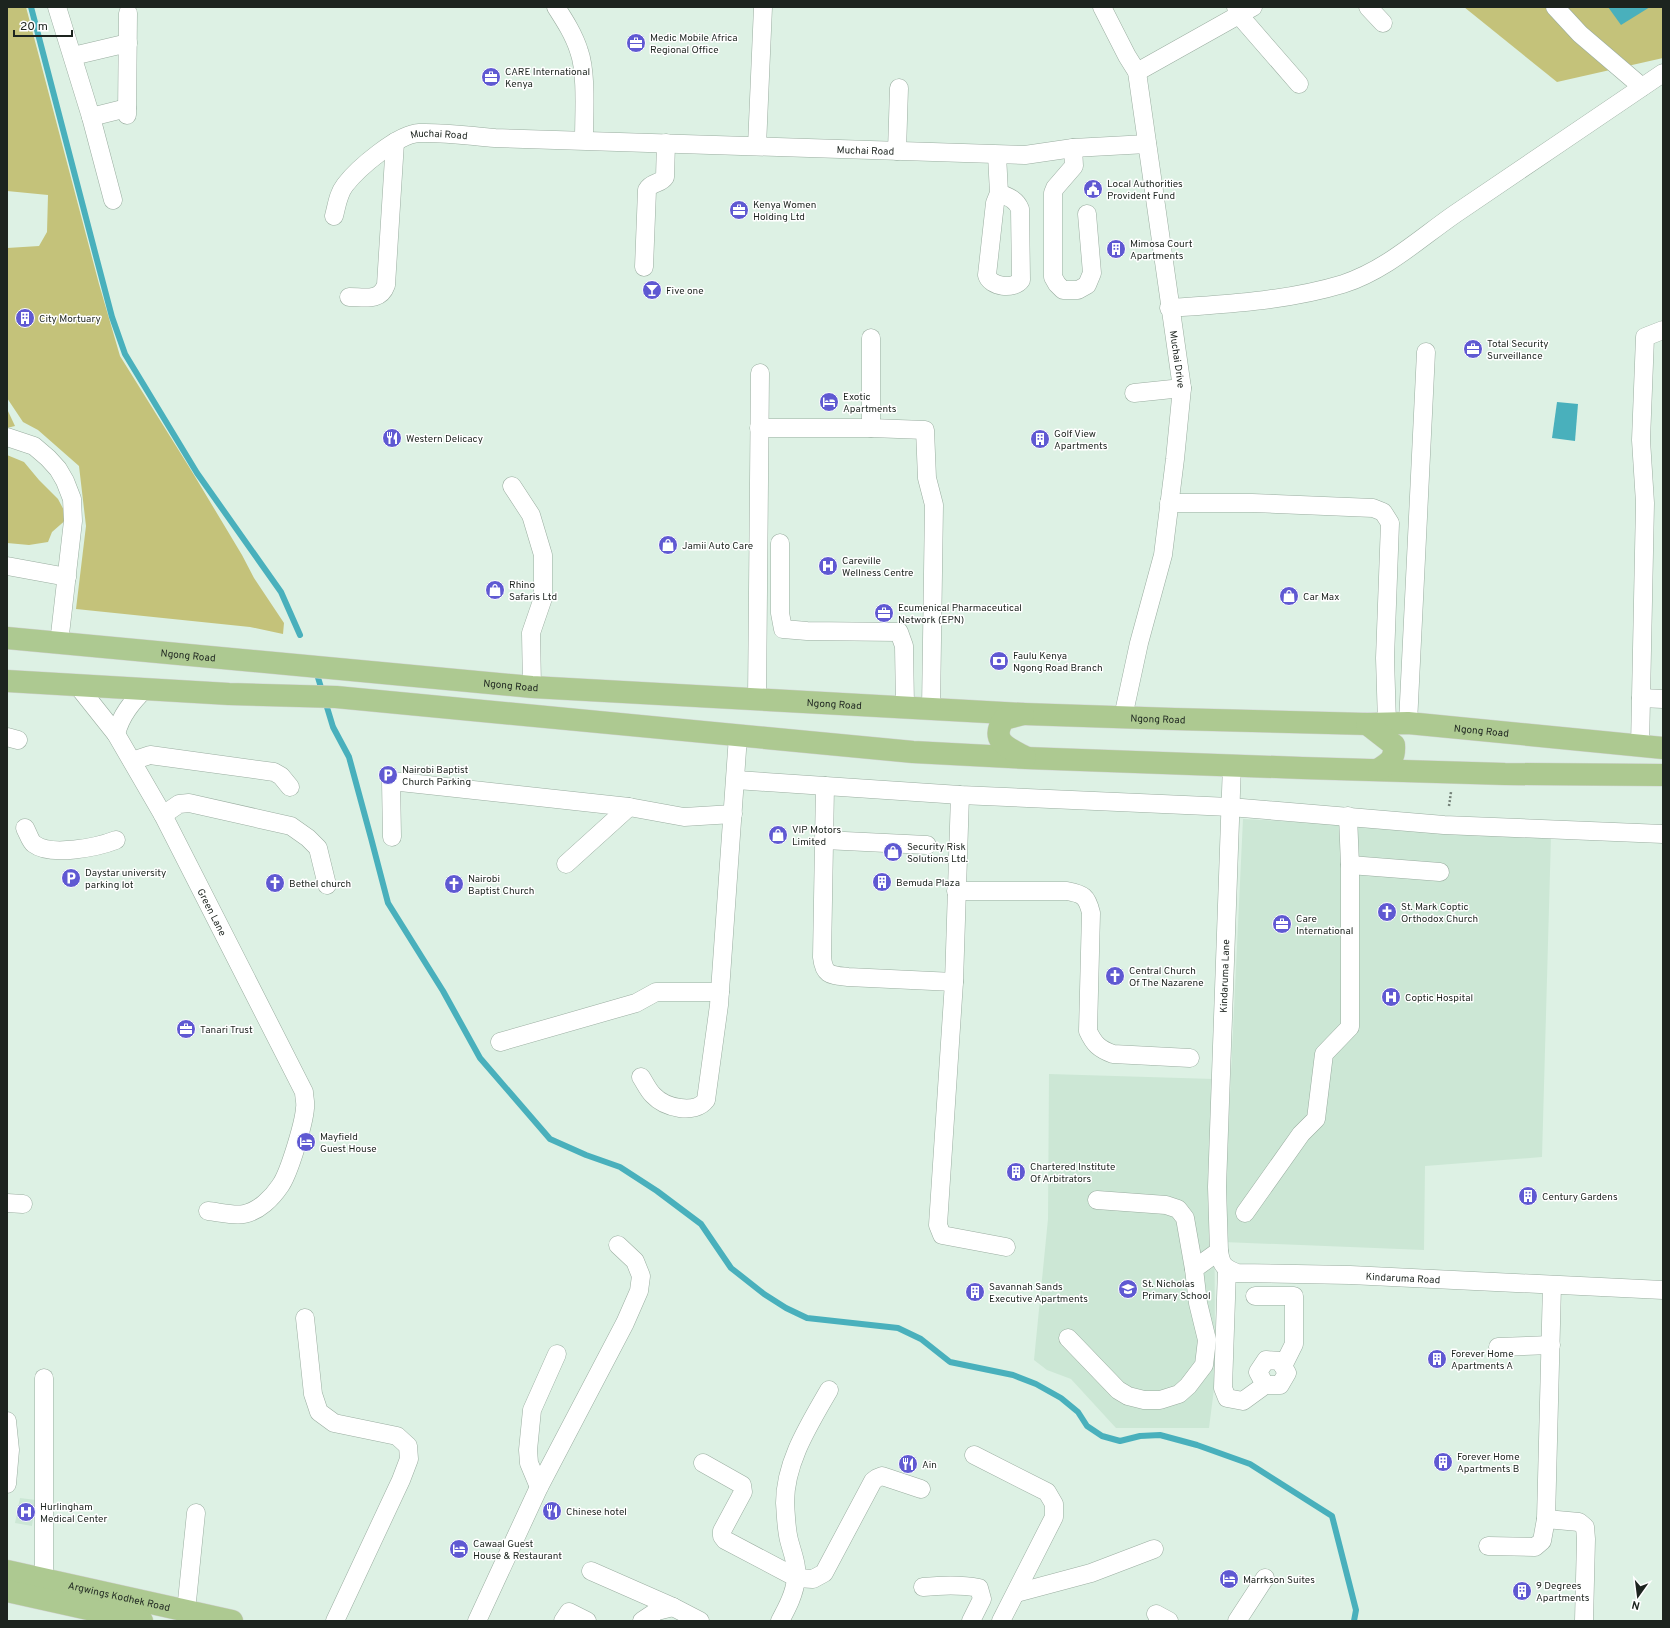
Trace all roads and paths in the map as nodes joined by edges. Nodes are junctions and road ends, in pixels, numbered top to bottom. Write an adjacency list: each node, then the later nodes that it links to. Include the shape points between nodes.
1 (57, 7): 11 (street)
2 (556, 7): 18 (street, via 580,52 583,68)
3 (762, 7): 22 (street)
4 (1102, 7): 12 (street, Muchai Drive)
5 (1368, 7): 9 (street)
6 (1555, 7): 15 (street, via 1580,34)
7 (1243, 10): 12 (street); 14 (street)
8 (128, 13): 10 (street)
9 (1383, 23)
10 (128, 43): 11 (street); 17 (street, via 127,112)
11 (73, 56): 17 (street)
12 (1137, 72): 21 (street, Muchai Drive)
13 (1663, 73): 15 (street)
14 (1299, 84)
15 (1642, 87): 32 (street, via 1453,216 1394,260 1372,271 1344,283 1313,291 1246,302)
16 (899, 88): 24 (street)
17 (91, 117): 27 (street)
18 (584, 140): 19 (street, Muchai Road, via 418,133 402,137); 20 (street, Muchai Road)
19 (395, 142): 29 (street, Muchai Road, via 386,146 346,184 338,199); 31 (street, via 386,285 383,292 376,297)
20 (666, 143): 22 (street, Muchai Road); 30 (street, via 665,177 663,181 649,186 647,190)
21 (1147, 144): 23 (street, Muchai Road); 32 (street, Muchai Drive)
22 (757, 146): 24 (street, Muchai Road)
23 (1072, 148): 25 (street, Muchai Road, via 1025,155); 28 (street, via 1074,166 1053,193 1053,277 1063,290 1078,290 1087,285 1092,273)
24 (897, 151): 25 (street, Muchai Road)
25 (997, 155): 26 (street)
26 (999, 193)
27 (113, 200)
28 (1087, 214)
29 (334, 216)
30 (644, 267)
31 (349, 297)
32 (1169, 308): 37 (street, Muchai Drive)
33 (1663, 330): 53 (street, via 1645,337 1641,440 1646,503)
34 (871, 338): 40 (street)
35 (1426, 352): 60 (street)
36 (760, 374): 39 (street)
37 (1182, 388): 38 (street); 43 (street, Muchai Drive)
38 (1134, 393)
39 (759, 428): 40 (street); 55 (street)
40 (871, 428): 57 (street, via 925,430 927,478 934,505)
41 (7, 438): 46 (street, via 34,446 58,469 65,481 72,500 73,521)
42 (512, 486): 51 (street, via 531,515 543,555 543,598 531,633)
43 (1170, 503): 59 (street, Muchai Drive, via 1163,555); 60 (street, via 1252,502 1373,508 1383,512 1390,523 1385,658)
44 (780, 543): 56 (street, via 780,614 783,630 899,632 904,646)
45 (7, 566): 46 (street)
46 (67, 577): 48 (street)
47 (7, 638): 48 (main road, Ngong Road)
48 (59, 643): 51 (main road, Ngong Road)
49 (7, 681): 50 (main road)
50 (77, 685): 52 (main road); 61 (street, Green Lane)
51 (532, 687): 55 (main road, Ngong Road)
52 (144, 689): 61 (street, via 131,702); 62 (main road, via 336,697)
53 (1641, 698): 54 (street); 63 (street)
54 (1663, 699)
55 (757, 700): 56 (main road, Ngong Road)
56 (905, 706): 57 (main road, Ngong Road)
57 (931, 708): 58 (main road, Ngong Road)
58 (1024, 714): 59 (main road, Ngong Road); 65 (main road, via 1004,719 999,728 999,736 1006,747)
59 (1122, 717): 60 (main road, Ngong Road)
60 (1387, 723): 63 (main road, Ngong Road); 68 (main road, via 1395,754 1391,761)
61 (116, 734): 66 (street, Green Lane)
62 (738, 736): 65 (main road, via 913,752); 70 (street)
63 (1640, 747): 64 (main road, Ngong Road)
64 (1663, 748)
65 (1026, 758): 67 (main road)
66 (132, 761): 72 (street, via 150,755 274,772); 77 (street, Green Lane)
67 (1232, 764): 68 (main road); 75 (street, Kindaruma Lane)
68 (1379, 770): 69 (main road)
69 (1663, 775)
70 (736, 780): 71 (street); 76 (street)
71 (825, 786): 73 (street); 83 (street)
72 (290, 787)
73 (960, 795): 75 (street); 89 (street)
74 (629, 807): 76 (street, via 684,817); 81 (street, via 391,780); 85 (street)
75 (1230, 807): 78 (street); 100 (street, Kindaruma Lane, via 1217,1187)
76 (733, 814): 91 (street)
77 (163, 816): 88 (street, via 178,804 188,802 291,826 318,848); 96 (street, Green Lane, via 304,1092 306,1106 288,1173 281,1186 269,1199 255,1210 244,1214)
78 (1348, 816): 80 (street, via 1444,825); 86 (street)
79 (25, 828): 82 (street, via 34,844 45,849 72,850 103,846)
80 (1663, 834)
81 (392, 837)
82 (116, 840)
83 (824, 840): 84 (street); 90 (street, via 822,957 826,972 841,976)
84 (927, 845)
85 (566, 864)
86 (1350, 865): 87 (street); 97 (street, via 1350,1027 1324,1054 1316,1119 1301,1134)
87 (1440, 872)
88 (327, 885)
89 (956, 891): 90 (street); 93 (street, via 1079,893 1088,900 1091,913 1088,1031 1094,1043 1101,1050 1113,1054)
90 (954, 982): 99 (street, via 938,1225 942,1235)
91 (720, 992): 92 (street, via 656,992 636,1003); 94 (street, via 706,1100 703,1105 696,1108 670,1106 651,1094)
92 (500, 1042)
93 (1190, 1058)
94 (641, 1076)
95 (1097, 1200): 101 (street, via 1178,1208 1185,1218)
96 (208, 1211)
97 (1245, 1213)
98 (618, 1245): 117 (street, via 635,1261 641,1276 640,1291)
99 (1006, 1247)
100 (1219, 1251): 101 (street); 102 (street, via 1220,1261)
101 (1194, 1269): 107 (street, via 1198,1303 1207,1340 1204,1365 1179,1394 1160,1400 1144,1400 1123,1393)
102 (1227, 1269): 103 (street, Kindaruma Road, via 1237,1273 1350,1275); 105 (street, via 1223,1388 1227,1398 1243,1401 1265,1385 1258,1372 1266,1360 1280,1360 1283,1366 1294,1344 1294,1296)
103 (1552, 1286): 104 (street, Kindaruma Road); 108 (street)
104 (1663, 1290)
105 (1255, 1296)
106 (305, 1318): 135 (street, via 313,1394 319,1412 334,1423 397,1436 408,1446 409,1458 401,1480)
107 (1068, 1338)
108 (1550, 1345): 109 (street); 120 (street)
109 (1498, 1347)
110 (557, 1354): 117 (street, via 532,1410 529,1463)
111 (44, 1378): 127 (street)
112 (828, 1390): 125 (street, via 805,1430 788,1474 785,1502)
113 (7, 1420): 116 (street, via 10,1450)
114 (974, 1455): 130 (street, via 1047,1492 1054,1504 1054,1517)
115 (703, 1462): 125 (street, via 744,1488 722,1531 725,1540)
116 (7, 1484)
117 (539, 1487): 136 (street)
118 (921, 1489): 125 (street, via 882,1476 877,1478 873,1481 824,1573 814,1579)
119 (196, 1513): 132 (street)
120 (1546, 1519): 121 (street, via 1542,1541 1535,1547); 145 (street, via 1579,1522 1585,1527)
121 (1488, 1546)
122 (1154, 1549): 130 (street, via 1091,1573)
123 (7, 1571): 127 (main road, Argwings Kodhek Road)
124 (591, 1571): 131 (street)
125 (797, 1578): 141 (street)
126 (1265, 1578): 144 (street)
127 (44, 1579): 132 (main road, Argwings Kodhek Road)
128 (923, 1587): 142 (street, via 945,1585 979,1588 982,1599)
129 (7, 1591): 133 (main road, Argwings Kodhek Road)
130 (1016, 1593): 143 (street)
131 (673, 1607): 139 (street, via 657,1611); 140 (street)
132 (186, 1611): 134 (main road, Argwings Kodhek Road)
133 (142, 1621)
134 (232, 1621)
135 (335, 1621)
136 (477, 1621)
137 (563, 1621): 138 (street, via 569,1612)
138 (587, 1621)
139 (642, 1621)
140 (700, 1621)
141 (780, 1621)
142 (972, 1621)
143 (1001, 1621)
144 (1237, 1621)
145 (1584, 1621)

